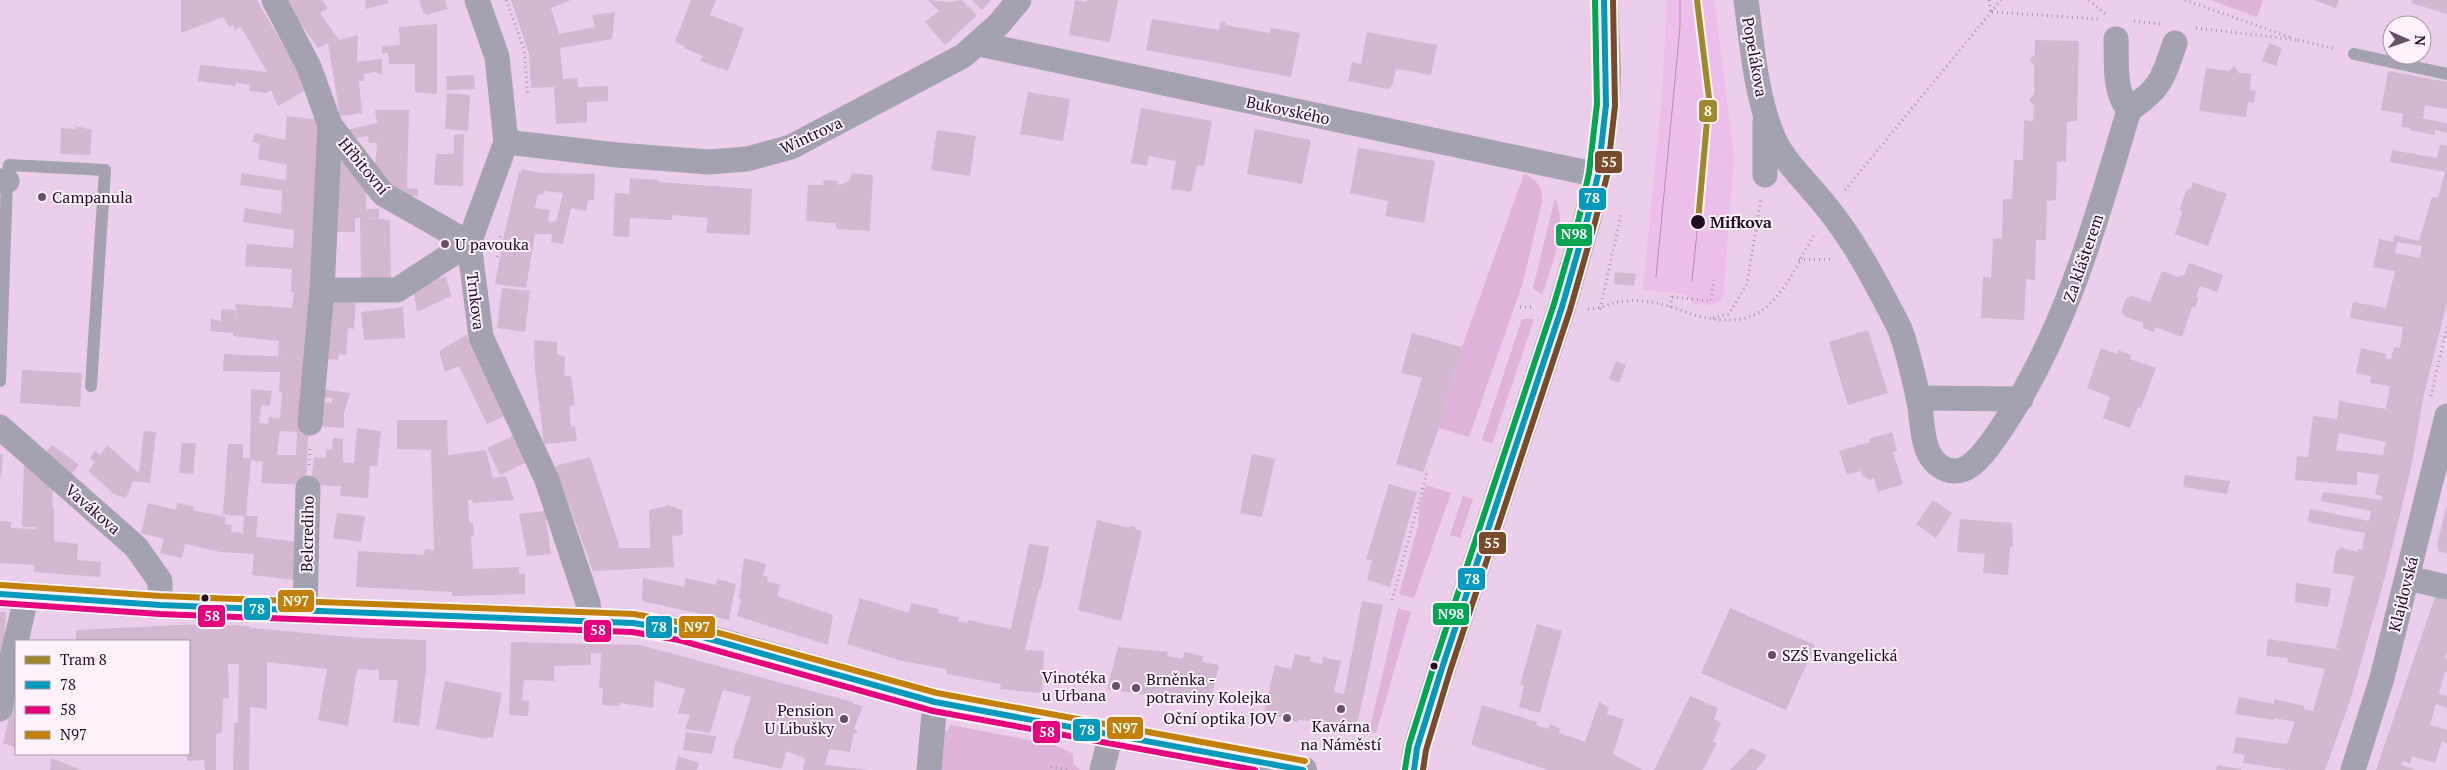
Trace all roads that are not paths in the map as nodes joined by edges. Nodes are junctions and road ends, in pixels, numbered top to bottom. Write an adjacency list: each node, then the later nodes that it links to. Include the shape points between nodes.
1 (274, 0): 13 (street, Hřbitovní, via 309,66)
2 (477, 0): 14 (street, Trnkova, via 497,57)
3 (1018, 0): 8 (street, Wintrova)
4 (1604, 0): 15 (street, via 1608,71)
5 (1746, 0): 12 (street, Popelákova)
6 (2119, 26): 11 (street, via 2119,91 2120,99)
7 (2176, 32): 11 (street, via 2161,82)
8 (978, 44): 14 (street, Wintrova, via 946,66 791,147 747,159 700,162); 15 (street, Bukovského)
9 (2354, 54): 10 (lane)
10 (2447, 74)
11 (2129, 110): 24 (street, Za klášterem, via 2088,248 2058,328)
12 (1765, 115): 16 (street, Popelákova); 18 (street, Popelákova, via 1776,141)
13 (330, 125): 19 (street, Hřbitovní, via 383,194); 20 (street, Hřbitovní)
14 (506, 142): 19 (street, Trnkova)
15 (1598, 175): 43 (street, via 1562,308 1442,668)
16 (1765, 175)
17 (3, 181): 21 (lane); 22 (lane, via 9,165 105,170)
18 (1829, 210): 23 (street, Za klášterem, via 1862,256 1901,331)
19 (469, 243): 20 (street, via 397,290); 34 (street, Trnkova, via 481,337 547,480 588,603)
20 (322, 290): 26 (street, Hřbitovní)
21 (0, 382)
22 (91, 386)
23 (1918, 398): 24 (street); 24 (street, Za klášterem, via 1927,448 1934,461 1943,468 1954,470 1969,468 1981,458)
24 (2021, 399)
25 (2447, 416): 29 (street, Klajdovská)
26 (310, 424)
27 (0, 427): 32 (street, Vavákova, via 136,547 160,581)
28 (308, 488): 33 (street, Belcrediho)
29 (2408, 578): 30 (street); 44 (street, Klajdovská, via 2382,678)
30 (2447, 587)
31 (12, 595): 32 (street); 35 (street, via 23,611)
32 (160, 605): 33 (street)
33 (305, 610): 34 (street)
34 (590, 621): 37 (street, via 681,630)
35 (16, 640)
36 (15, 645): 38 (street)
37 (935, 702): 39 (street); 40 (street)
38 (0, 709)
39 (1111, 734): 41 (street); 42 (street)
40 (929, 770)
41 (1102, 770)
42 (1303, 770)
43 (1414, 770)
44 (2353, 770)

